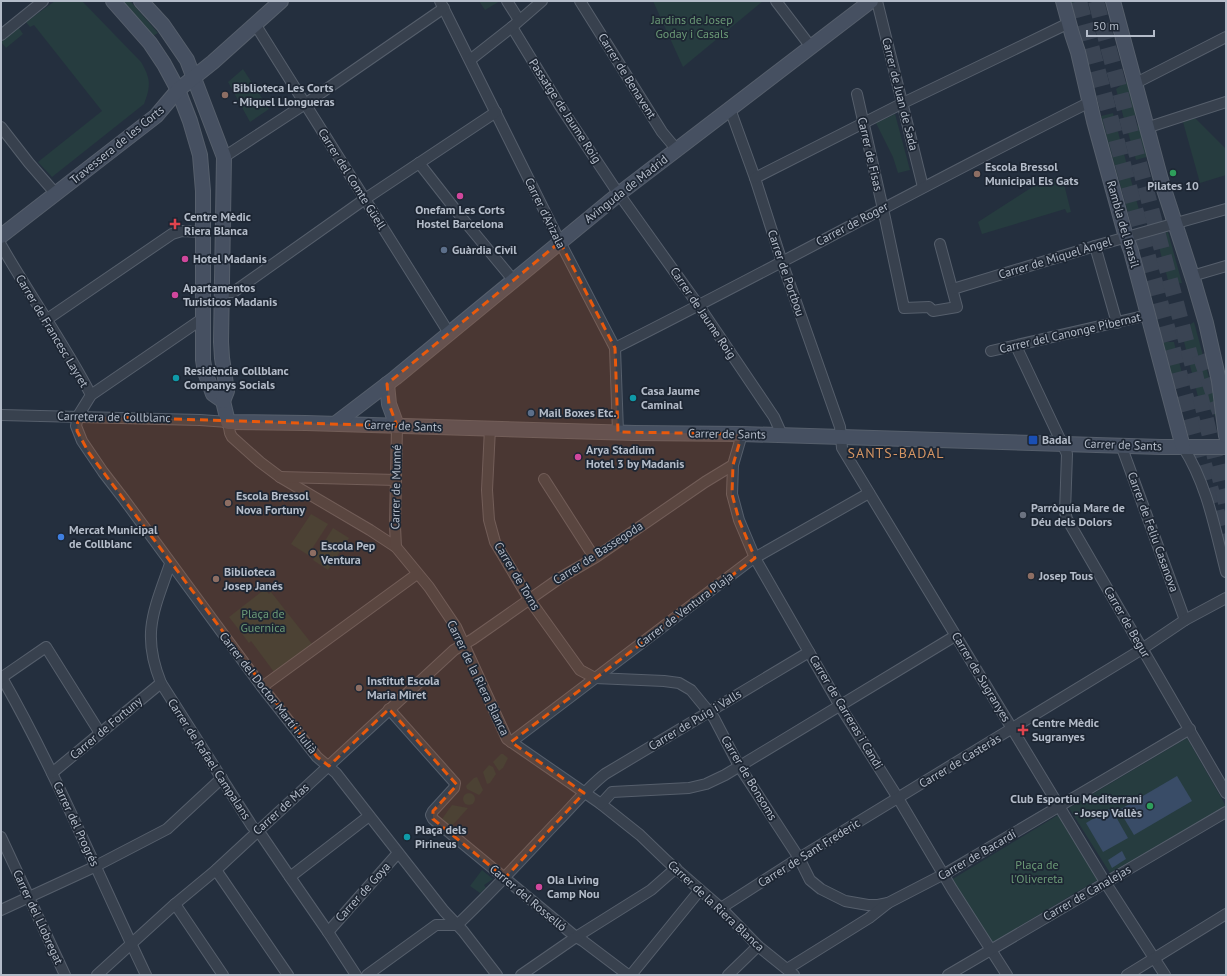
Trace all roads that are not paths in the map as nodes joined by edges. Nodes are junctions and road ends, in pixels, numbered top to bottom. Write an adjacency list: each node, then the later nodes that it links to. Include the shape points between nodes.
1 (43, 1): 18 (street)
2 (113, 1): 24 (street, Carrer de la Riera Blanca, via 150,43)
3 (141, 1): 22 (street, Carrer de la Riera Blanca, via 182,50)
4 (281, 1): 15 (street, Travessera de les Corts)
5 (507, 1): 14 (street)
6 (542, 1): 14 (street)
7 (580, 1): 37 (street, Carrer de Benavent, via 662,132)
8 (776, 1): 20 (street)
9 (871, 1): 20 (street, Avinguda de Madrid)
10 (876, 1): 28 (street, Carrer de Juan de Sada)
11 (1063, 1): 16 (street, Rambla del Brasil)
12 (1112, 1): 23 (street)
13 (442, 5): 21 (street, Carrer d'Arizala); 29 (street)
14 (519, 20): 17 (street)
15 (254, 24): 22 (street, Travessera de les Corts); 29 (street, Carrer del Comte Güell)
16 (1069, 24): 26 (street, Rambla del Brasil); 28 (street)
17 (512, 28): 21 (street); 42 (street, Passatge de Jaume Roig, via 560,106)
18 (1, 34)
19 (1226, 37): 23 (street)
20 (812, 47): 30 (street, Avinguda de Madrid)
21 (470, 60): 32 (street, Carrer d'Arizala)
22 (195, 78): 24 (street, Travessera de les Corts); 38 (street, Carrer de la Riera Blanca)
23 (1134, 84): 36 (street)
24 (178, 90): 31 (street, Travessera de les Corts); 33 (street, Carrer de la Riera Blanca)
25 (857, 94): 34 (street, Carrer de Fisas)
26 (1090, 102): 41 (street, Carrer de Roger); 50 (street, Rambla del Brasil)
27 (1226, 102): 36 (street)
28 (903, 103): 34 (street); 41 (street, Carrer de Juan de Sada)
29 (305, 104): 38 (street); 44 (street, Carrer del Comte Güell)
30 (730, 109): 37 (street, Avinguda de Madrid); 40 (street, Carrer de Portbou)
31 (161, 112): 33 (street, via 176,106); 43 (street, Travessera de les Corts)
32 (496, 112): 39 (street); 51 (street, Carrer d'Arizala)
33 (187, 114): 48 (street, Carrer de la Riera Blanca, via 203,173)
34 (863, 124): 40 (street); 45 (street, Carrer de Fisas)
35 (1, 127): 43 (street)
36 (1146, 128): 47 (street)
37 (677, 150): 42 (street, Avinguda de Madrid)
38 (224, 157): 60 (street, Carrer de la Riera Blanca)
39 (419, 163): 44 (street); 58 (street)
40 (755, 178): 55 (street, Carrer de Portbou)
41 (923, 187): 45 (street, Carrer de Roger)
42 (620, 193): 51 (street, Avinguda de Madrid); 62 (street, Carrer de Jaume Roig)
43 (56, 194): 49 (street, Travessera de les Corts)
44 (365, 199): 60 (street, via 235,291); 67 (street, Carrer del Comte Güell)
45 (883, 208): 55 (street, Carrer de Roger); 61 (street, Carrer de Fisas, via 904,308 929,307 934,311 957,307)
46 (1226, 209): 47 (street, Carrer de Miquel Àngel)
47 (1175, 225): 50 (street, Carrer de Miquel Àngel); 57 (street)
48 (203, 232): 59 (street, Carrer de la Riera Blanca); 65 (street, via 182,231 172,234)
49 (1, 236)
50 (1126, 237): 54 (street, Carrer de Miquel Àngel); 63 (street, Rambla del Brasil)
51 (560, 242): 58 (street, Avinguda de Madrid); 69 (street, Carrer d'Arizala)
52 (940, 244): 61 (street)
53 (1, 245): 65 (street, Carrer de Francesc Layret)
54 (1095, 246): 61 (street, Carrer de Miquel Àngel); 66 (street)
55 (782, 262): 62 (street, Carrer de Roger); 85 (street, Carrer de Portbou, via 840,427)
56 (1226, 266): 57 (street)
57 (1192, 276): 71 (street)
58 (514, 280): 67 (street, Avinguda de Madrid)
59 (203, 283): 60 (street, via 214,289); 64 (street, Carrer de la Riera Blanca)
60 (222, 288): 74 (street, Carrer de la Riera Blanca, via 222,358 227,391)
61 (953, 289)
62 (699, 306): 69 (street, Carrer de Roger); 83 (street, Carrer de Jaume Roig, via 774,417)
63 (1148, 316): 66 (street, Carrer del Canonge Pibernat); 88 (street, Rambla del Brasil)
64 (202, 319): 73 (street); 74 (street, Carrer de la Riera Blanca, via 204,369 213,394)
65 (46, 320): 73 (street, Carrer de Francesc Layret)
66 (1117, 323): 68 (street, Carrer del Canonge Pibernat)
67 (449, 333): 72 (street, Avinguda de Madrid)
68 (1016, 346): 70 (street, Carrer del Canonge Pibernat); 86 (street, Carrer de Begur)
69 (615, 348): 81 (street, Carrer d'Arizala)
70 (991, 351)
71 (1223, 380): 84 (street)
72 (387, 384): 78 (street, Avinguda de Madrid); 79 (street, via 389,404)
73 (91, 395): 76 (street, Carrer de Francesc Layret)
74 (223, 401): 77 (street, Carrer de la Riera Blanca)
75 (1, 415): 76 (street, Carretera de Collblanc)
76 (78, 416): 77 (street, Carretera de Collblanc); 98 (street, Carrer del Doctor Martí i Julià, via 77,431 89,453)
77 (228, 422): 78 (street, Carrer de Sants); 91 (street, Carrer de la Riera Blanca, via 232,437)
78 (336, 423): 79 (street, Carrer de Sants)
79 (397, 426): 80 (street, Carrer de Sants); 93 (street, Carrer de Munné)
80 (490, 428): 81 (street, Carrer de Sants); 102 (street, Carrer de Torns, via 487,490 489,520 495,542)
81 (618, 432): 82 (street, Carrer de Sants)
82 (742, 434): 83 (street, Carrer de Sants); 90 (street, Carrer de Carreras i Candi)
83 (782, 435): 85 (street, Carrer de Sants)
84 (1226, 436)
85 (841, 437): 86 (street, Carrer de Sants); 94 (street, Carrer de Sugranyes, via 842,448)
86 (1061, 443): 87 (street, Carrer de Sants); 106 (street, Carrer de Begur, via 1067,454 1065,516)
87 (1121, 445): 88 (street, Carrer de Sants); 103 (street, Carrer de Feliu Casanova)
88 (1183, 447): 89 (street, Carrer de Sants); 99 (street, via 1199,476)
89 (1226, 447)
90 (733, 465): 96 (street, Carrer de Bassegoda, via 698,486); 97 (street, Carrer de Carreras i Candi, via 732,494 739,520)
91 (280, 477): 93 (street); 95 (street, Carrer de la Riera Blanca)
92 (544, 479): 96 (street)
93 (396, 480): 95 (street, Carrer de Munné)
94 (869, 493): 97 (street, Carrer de Ventura Plaja); 104 (street, Carrer de Sugranyes)
95 (396, 548): 100 (street, Carrer de la Riera Blanca)
96 (594, 558): 102 (street, Carrer de Bassegoda)
97 (756, 558): 107 (street, Carrer de Carreras i Candi); 109 (street, Carrer de Ventura Plaja)
98 (170, 564): 110 (street, Carrer de Rafael Campalans, via 152,616 150,636 155,669); 111 (street, Carrer del Doctor Martí i Julià)
99 (1226, 572)
100 (417, 574): 105 (street, Carrer de la Riera Blanca, via 456,627); 111 (street)
101 (1226, 598): 103 (street, Carrer de Casteràs)
102 (529, 599): 105 (street, Carrer de Bassegoda); 109 (street, Carrer de Torns, via 580,670)
103 (1186, 620): 106 (street, Carrer de Casteràs)
104 (955, 636): 112 (street); 115 (street, Carrer de Sugranyes)
105 (464, 643): 113 (street, Carrer de Mas); 118 (street, Carrer de la Riera Blanca, via 502,729)
106 (1142, 649): 115 (street, Carrer de Casteràs); 116 (street, Carrer de Begur)
107 (809, 652): 112 (street, Carrer de Carreras i Candi); 114 (street, Carrer de Puig i Valls)
108 (1, 677): 117 (street, via 46,647); 121 (street, Carrer del Progrés)
109 (595, 678): 114 (street, Carrer de Bonsoms, via 679,683 691,690); 118 (street, Carrer de Ventura Plaja)
110 (161, 683): 117 (street, Carrer de Fortuny); 122 (street, Carrer de Rafael Campalans)
111 (262, 687): 119 (street, Carrer del Doctor Martí i Julià, via 317,757)
112 (840, 706): 120 (street); 125 (street, Carrer de Carreras i Candi)
113 (389, 709): 119 (street, Carrer de Mas); 139 (street, Carrer del Rosselló, via 455,784 433,810 432,817 439,826)
114 (709, 712): 120 (street, Carrer de Bonsoms); 123 (street, Carrer de Puig i Valls, via 605,774)
115 (1012, 729): 125 (street, Carrer de Casteràs); 127 (street, Carrer de Sugranyes)
116 (1190, 729): 124 (street, Carrer de Begur); 127 (street, Carrer de Bacardí)
117 (100, 733): 121 (street, Carrer de Fortuny)
118 (511, 742): 123 (street, Carrer de la Riera Blanca)
119 (329, 766): 129 (street, Carrer del Doctor Martí i Julià); 130 (street, Carrer de Mas)
120 (739, 766): 126 (street, via 706,784 689,788 612,792); 133 (street, Carrer de Bonsoms)
121 (52, 773): 134 (street, Carrer del Progrés)
122 (222, 778): 130 (street, Carrer de Rafael Campalans); 134 (street, via 168,830)
123 (584, 793): 126 (street, Carrer de la Riera Blanca); 139 (street, Carrer de Puig i Valls)
124 (1226, 793)
125 (898, 798): 133 (street, Carrer de Sant Frederic); 137 (street, Carrer de Carreras i Candi)
126 (601, 804): 135 (street, Carrer de la Riera Blanca)
127 (1060, 807): 137 (street, Carrer de Bacardí); 140 (street, Carrer de Sugranyes)
128 (1226, 812): 140 (street, Carrer de Canalejas)
129 (369, 816): 132 (street, Carrer del Doctor Martí i Julià); 138 (street)
130 (257, 831): 136 (street, Carrer de Mas); 138 (street, Carrer de Rafael Campalans)
131 (1, 837): 142 (street, Carrer del Llobregat)
132 (398, 853): 147 (street, Carrer del Doctor Martí i Julià); 151 (street, Carrer de Goya)
133 (799, 858): 143 (street, Carrer de Bonsoms, via 810,880 831,895 856,904); 145 (street, Carrer de Sant Frederic)
134 (95, 866): 142 (street); 153 (street, Carrer del Progrés)
135 (676, 868): 141 (street, Carrer de la Riera Blanca); 152 (street, via 651,890)
136 (216, 870): 144 (street, Carrer de Mas); 162 (street)
137 (944, 874): 143 (street, Carrer de Bacardí); 155 (street, Carrer de Carreras i Candi)
138 (290, 877): 151 (street, Carrer de Rafael Campalans)
139 (505, 878): 150 (street, Carrer de Puig i Valls); 152 (street, Carrer del Rosselló)
140 (1105, 882): 155 (street, Carrer de Canalejas); 156 (street, Carrer de Sugranyes)
141 (700, 890): 145 (street, Carrer de la Riera Blanca); 167 (street)
142 (29, 897): 146 (street); 158 (street, Carrer del Llobregat)
143 (888, 903): 157 (street, Carrer de Bacardí)
144 (175, 904): 153 (street, Carrer de Mas); 161 (street)
145 (721, 908): 154 (street, Carrer de la Riera Blanca)
146 (1, 910)
147 (444, 911): 149 (street); 150 (street, Carrer del Doctor Martí i Julià)
148 (1226, 914): 156 (street)
149 (436, 925): 150 (street); 164 (street)
150 (457, 925): 165 (street, Carrer del Doctor Martí i Julià)
151 (328, 932): 163 (street, Carrer de Rafael Campalans)
152 (576, 937): 166 (street); 167 (street, Carrer del Rosselló)
153 (131, 944): 159 (street, Carrer de Mas); 160 (street, Carrer del Progrés)
154 (758, 946): 157 (street, Carrer de la Riera Blanca); 168 (street)
155 (990, 950): 169 (street, Carrer de Canalejas); 170 (street, Carrer de Carreras i Candi)
156 (1155, 957): 171 (street); 172 (street, Carrer de Sugranyes)
157 (790, 972)
158 (65, 975)
159 (96, 975)
160 (146, 975)
161 (223, 975)
162 (288, 975)
163 (356, 975)
164 (367, 975)
165 (497, 975)
166 (521, 975)
167 (630, 975)
168 (728, 975)
169 (948, 975)
170 (1007, 975)
171 (1127, 975)
172 (1166, 975)

